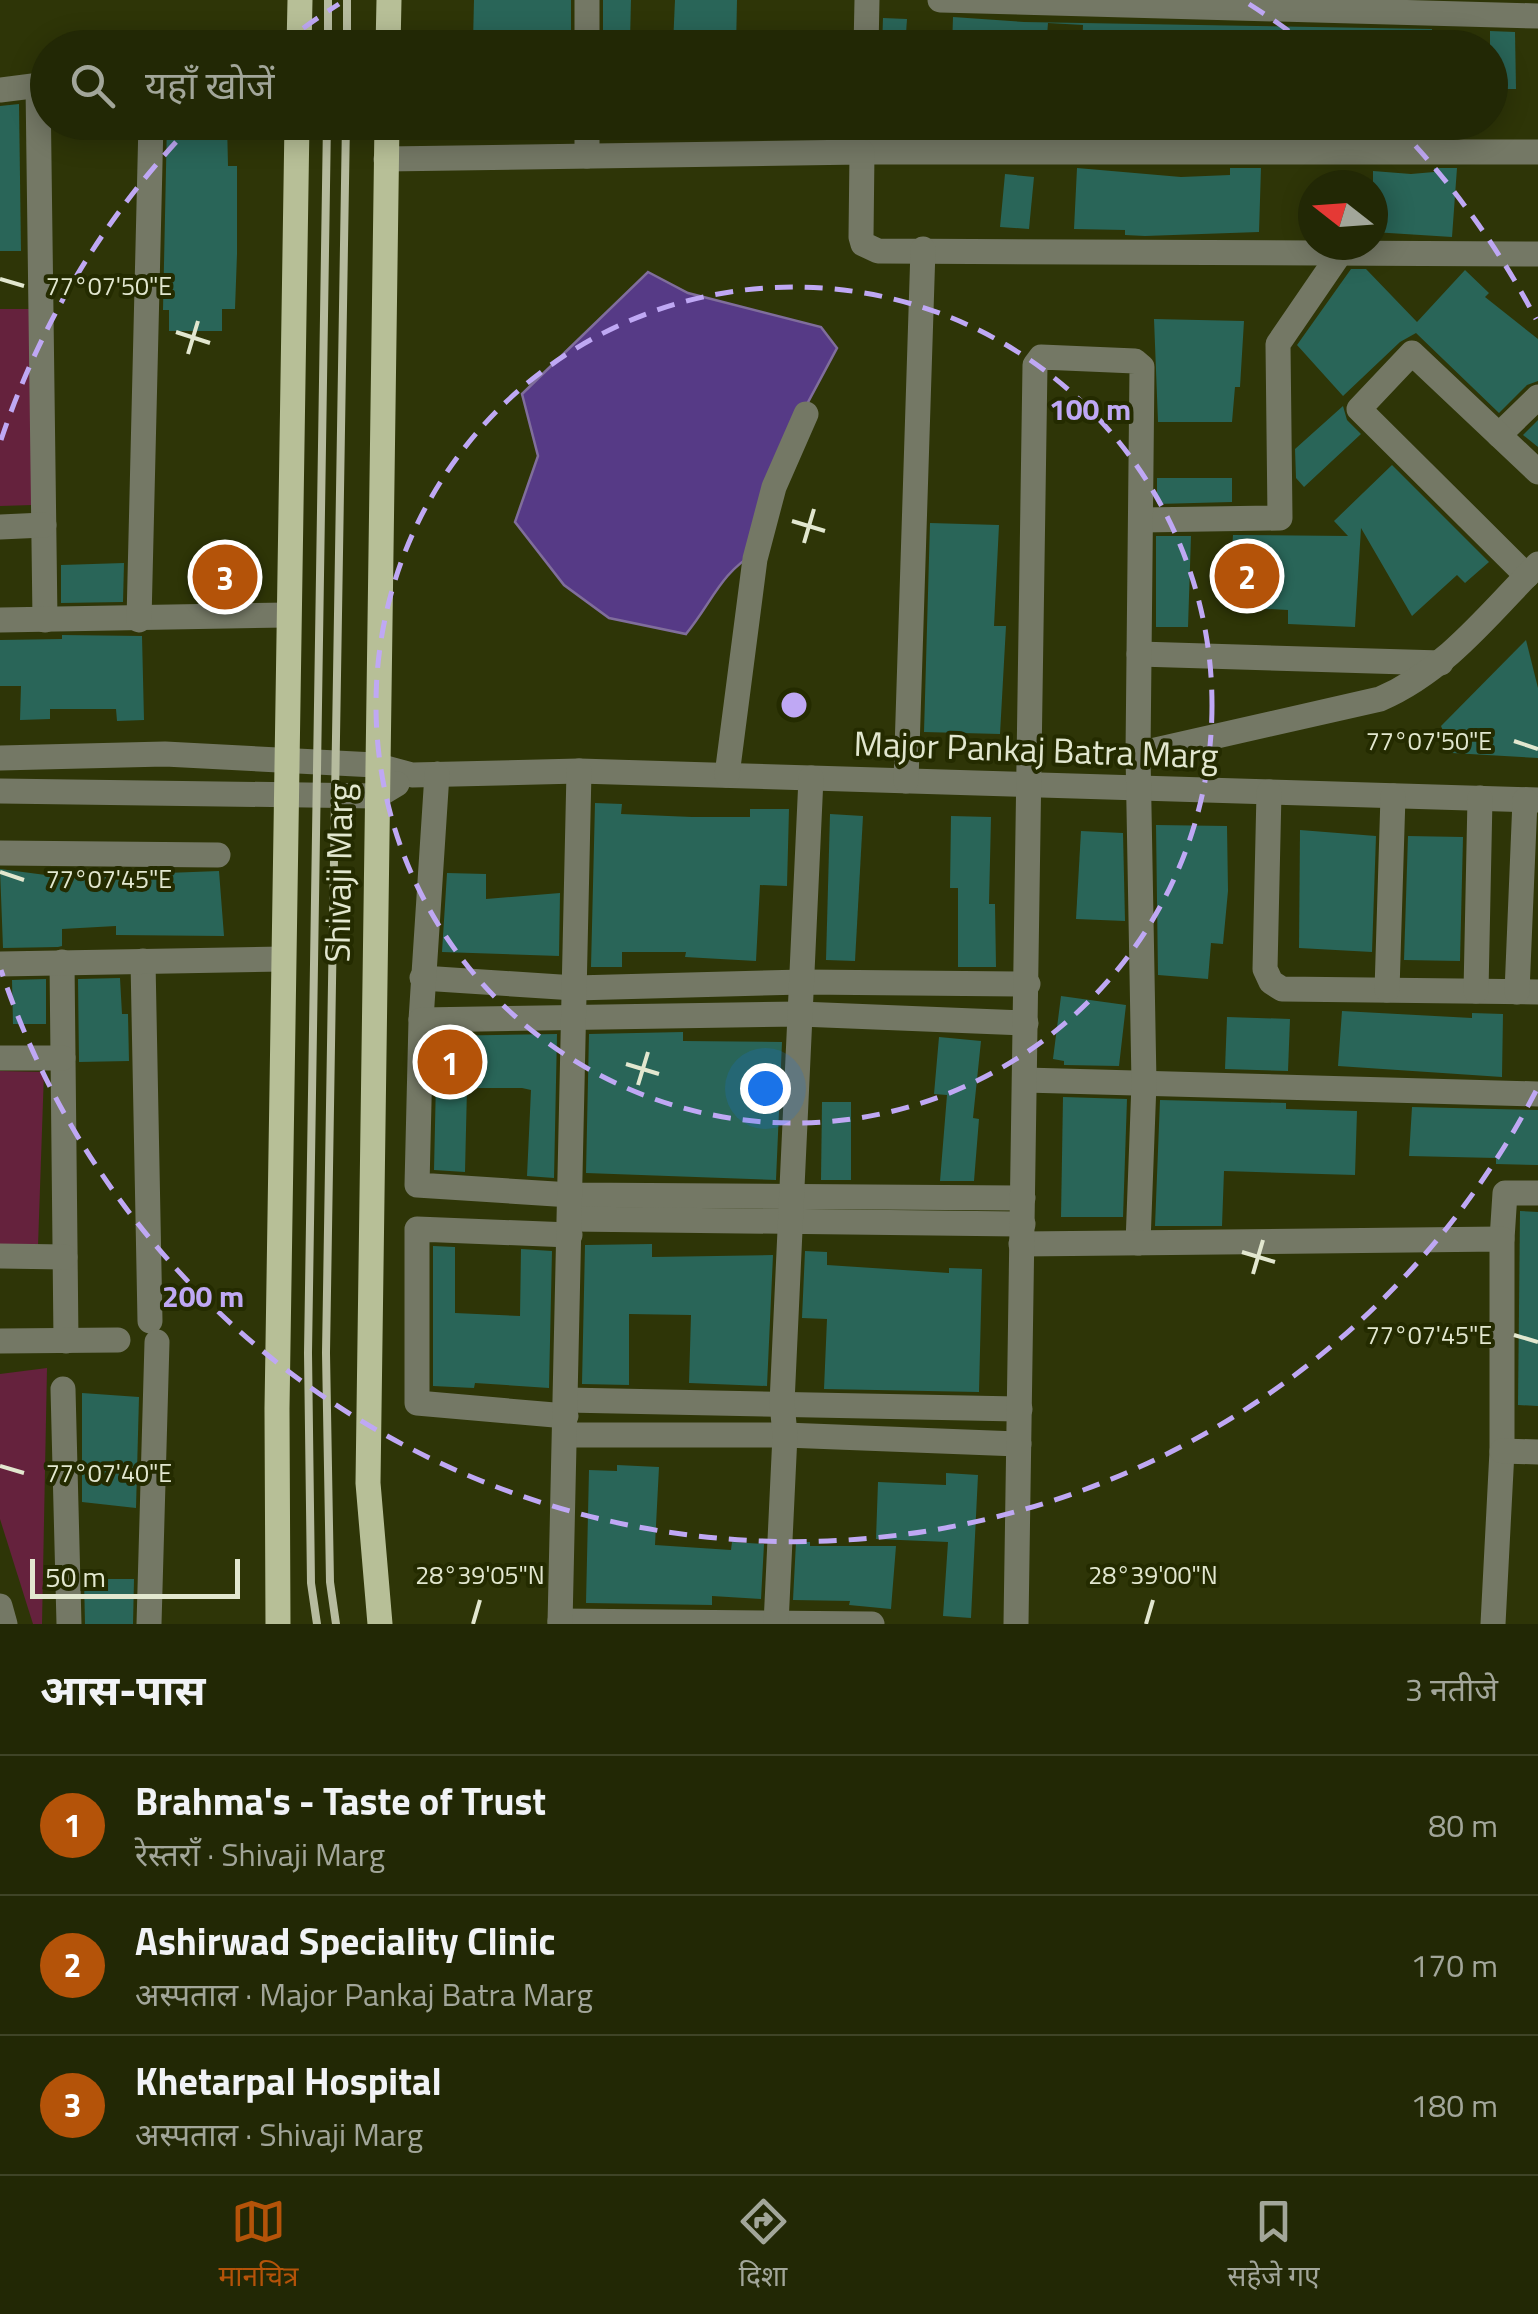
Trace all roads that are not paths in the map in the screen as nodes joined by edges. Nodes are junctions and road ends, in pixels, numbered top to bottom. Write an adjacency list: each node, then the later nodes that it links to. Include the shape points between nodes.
1 (300, 0): 8 (main road)
2 (389, 0): 9 (main road)
3 (588, 0): 10 (street)
4 (867, 0): 11 (street)
5 (940, 0): 6 (street)
6 (1258, 4): 7 (street)
7 (1538, 16)
8 (299, 30)
9 (388, 30)
10 (587, 30)
11 (866, 30)
12 (30, 86): 13 (street)
13 (0, 90)
14 (42, 140): 34 (street)
15 (152, 140): 40 (street)
16 (297, 140): 37 (main road, Shivaji Marg)
17 (386, 140): 23 (main road, Shivaji Marg)
18 (587, 140): 22 (street)
19 (862, 140): 20 (street)
20 (862, 152): 21 (street); 22 (street); 24 (street, via 863,244 878,251)
21 (1538, 152)
22 (587, 156): 23 (street)
23 (386, 158): 46 (main road, Shivaji Marg)
24 (923, 249): 25 (street); 51 (street)
25 (1298, 252)
26 (1388, 252): 27 (street)
27 (1538, 254)
28 (1336, 260): 33 (street, via 1278,344 1280,518)
29 (1538, 397): 31 (street)
30 (806, 414): 49 (street, via 774,487 754,558)
31 (1499, 435): 32 (street); 36 (street, via 1412,353 1359,409)
32 (1538, 472)
33 (1141, 520): 41 (street); 52 (street, via 1140,362 1036,359)
34 (44, 525): 35 (street); 39 (street)
35 (0, 527)
36 (1532, 570): 42 (street)
37 (288, 616): 40 (street); 45 (main road, Shivaji Marg)
38 (0, 620): 39 (street)
39 (45, 620): 40 (street)
40 (139, 620)
41 (1140, 654): 42 (street); 43 (street)
42 (1441, 663): 43 (street, via 1380,700)
43 (1138, 754): 53 (street)
44 (0, 758): 45 (street, via 165,754)
45 (286, 762): 46 (street); 56 (main road, Shivaji Marg)
46 (375, 765): 48 (street); 57 (main road, Shivaji Marg)
47 (580, 772): 48 (street, Major Pankaj Batra Marg); 49 (street, Major Pankaj Batra Marg); 70 (street)
48 (424, 775): 57 (street); 67 (street)
49 (727, 776): 50 (street, Major Pankaj Batra Marg)
50 (811, 778): 51 (street, Major Pankaj Batra Marg); 68 (street)
51 (906, 781): 52 (street, Major Pankaj Batra Marg)
52 (1031, 785): 53 (street, Major Pankaj Batra Marg); 69 (street)
53 (1141, 788): 55 (street, Major Pankaj Batra Marg); 81 (street)
54 (0, 791): 56 (street)
55 (1269, 792): 58 (street, Major Pankaj Batra Marg); 71 (street, via 1270,982 1282,989)
56 (285, 795): 57 (street); 63 (main road, Shivaji Marg)
57 (376, 796): 112 (main road, Shivaji Marg, via 368,1483)
58 (1392, 796): 59 (street, Major Pankaj Batra Marg); 71 (street)
59 (1480, 798): 60 (street, Major Pankaj Batra Marg); 72 (street)
60 (1531, 800): 73 (street)
61 (0, 853): 62 (street)
62 (218, 854)
63 (283, 959): 64 (street); 111 (main road, Shivaji Marg)
64 (144, 961): 65 (street); 110 (street, via 153,1332)
65 (62, 962): 66 (street); 79 (street)
66 (0, 964)
67 (422, 978): 70 (street); 75 (street)
68 (802, 982): 69 (street); 70 (street); 74 (street)
69 (1028, 984): 77 (street)
70 (575, 988): 76 (street)
71 (1387, 990): 72 (street)
72 (1476, 991): 73 (street)
73 (1527, 992)
74 (800, 1014): 76 (street); 77 (street); 85 (street)
75 (421, 1020): 76 (street); 83 (street)
76 (574, 1020): 86 (street)
77 (1026, 1023): 80 (street)
78 (0, 1058): 79 (street)
79 (63, 1058): 93 (street)
80 (1026, 1080): 81 (street); 87 (street)
81 (1144, 1084): 82 (street); 91 (street)
82 (1538, 1094)
83 (417, 1185): 86 (street); 89 (street)
84 (1538, 1193): 90 (street, via 1505,1193)
85 (789, 1196): 86 (street); 87 (street); 88 (street)
86 (570, 1216): 88 (street); 89 (street); 100 (street)
87 (1022, 1222): 88 (street); 91 (street); 99 (street)
88 (789, 1224): 98 (street)
89 (417, 1229): 100 (street, via 417,1403)
90 (1502, 1239): 91 (street); 103 (street)
91 (1138, 1243)
92 (0, 1256): 93 (street)
93 (65, 1257): 96 (street)
94 (118, 1340): 96 (street)
95 (0, 1341): 96 (street)
96 (66, 1341)
97 (63, 1390): 109 (street)
98 (782, 1403): 99 (street); 100 (street); 101 (street)
99 (1020, 1409): 102 (street)
100 (565, 1417): 101 (street); 106 (street)
101 (786, 1436): 102 (street); 107 (street)
102 (1019, 1444): 114 (street)
103 (1502, 1451): 104 (street); 115 (street)
104 (1538, 1452)
105 (0, 1606): 108 (street)
106 (560, 1622): 107 (street)
107 (776, 1622): 113 (street)
108 (5, 1624)
109 (69, 1624)
110 (149, 1624)
111 (278, 1624)
112 (380, 1624)
113 (872, 1624)
114 (1016, 1624)
115 (1493, 1624)

